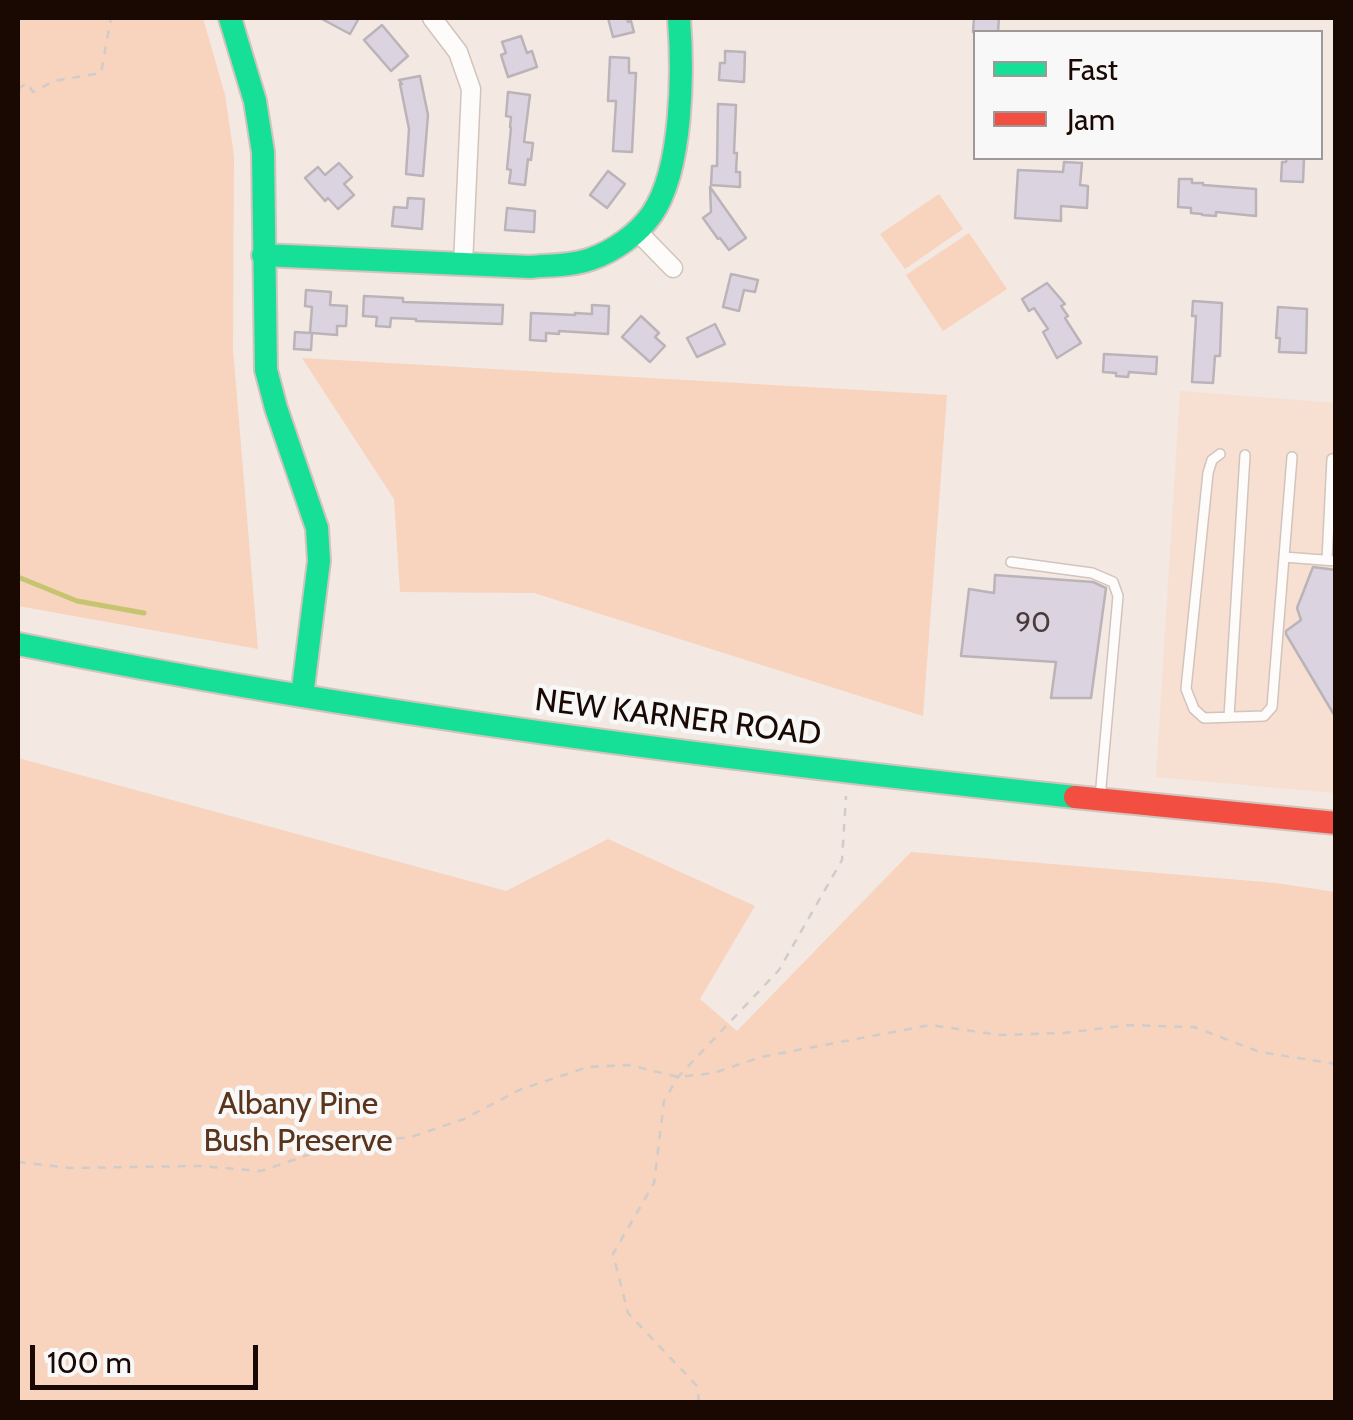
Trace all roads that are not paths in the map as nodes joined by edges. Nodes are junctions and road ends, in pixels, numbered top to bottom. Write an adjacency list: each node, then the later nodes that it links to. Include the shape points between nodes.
1 (230, 18): 5 (main road, via 263,152)
2 (432, 18): 6 (street, via 458,52 470,89)
3 (678, 18): 4 (main road, via 682,72 672,166 656,207)
4 (636, 230): 6 (main road, via 574,264); 7 (street)
5 (264, 255): 6 (main road); 16 (main road, via 266,370 313,514 320,561)
6 (463, 264)
7 (673, 268)
8 (1220, 454): 17 (lane, via 1208,473 1186,689 1204,718)
9 (1245, 455): 17 (lane)
10 (1292, 457): 12 (lane)
11 (1332, 459): 13 (lane)
12 (1284, 556): 13 (lane); 17 (lane, via 1272,707 1264,716)
13 (1331, 560)
14 (1011, 562): 18 (lane, via 1113,582 1118,596)
15 (18, 644): 16 (main road, NEW KARNER ROAD)
16 (302, 696): 18 (main road, NEW KARNER ROAD, via 464,723)
17 (1229, 718)
18 (1100, 800): 19 (main road, NEW KARNER ROAD)
19 (1336, 823)

